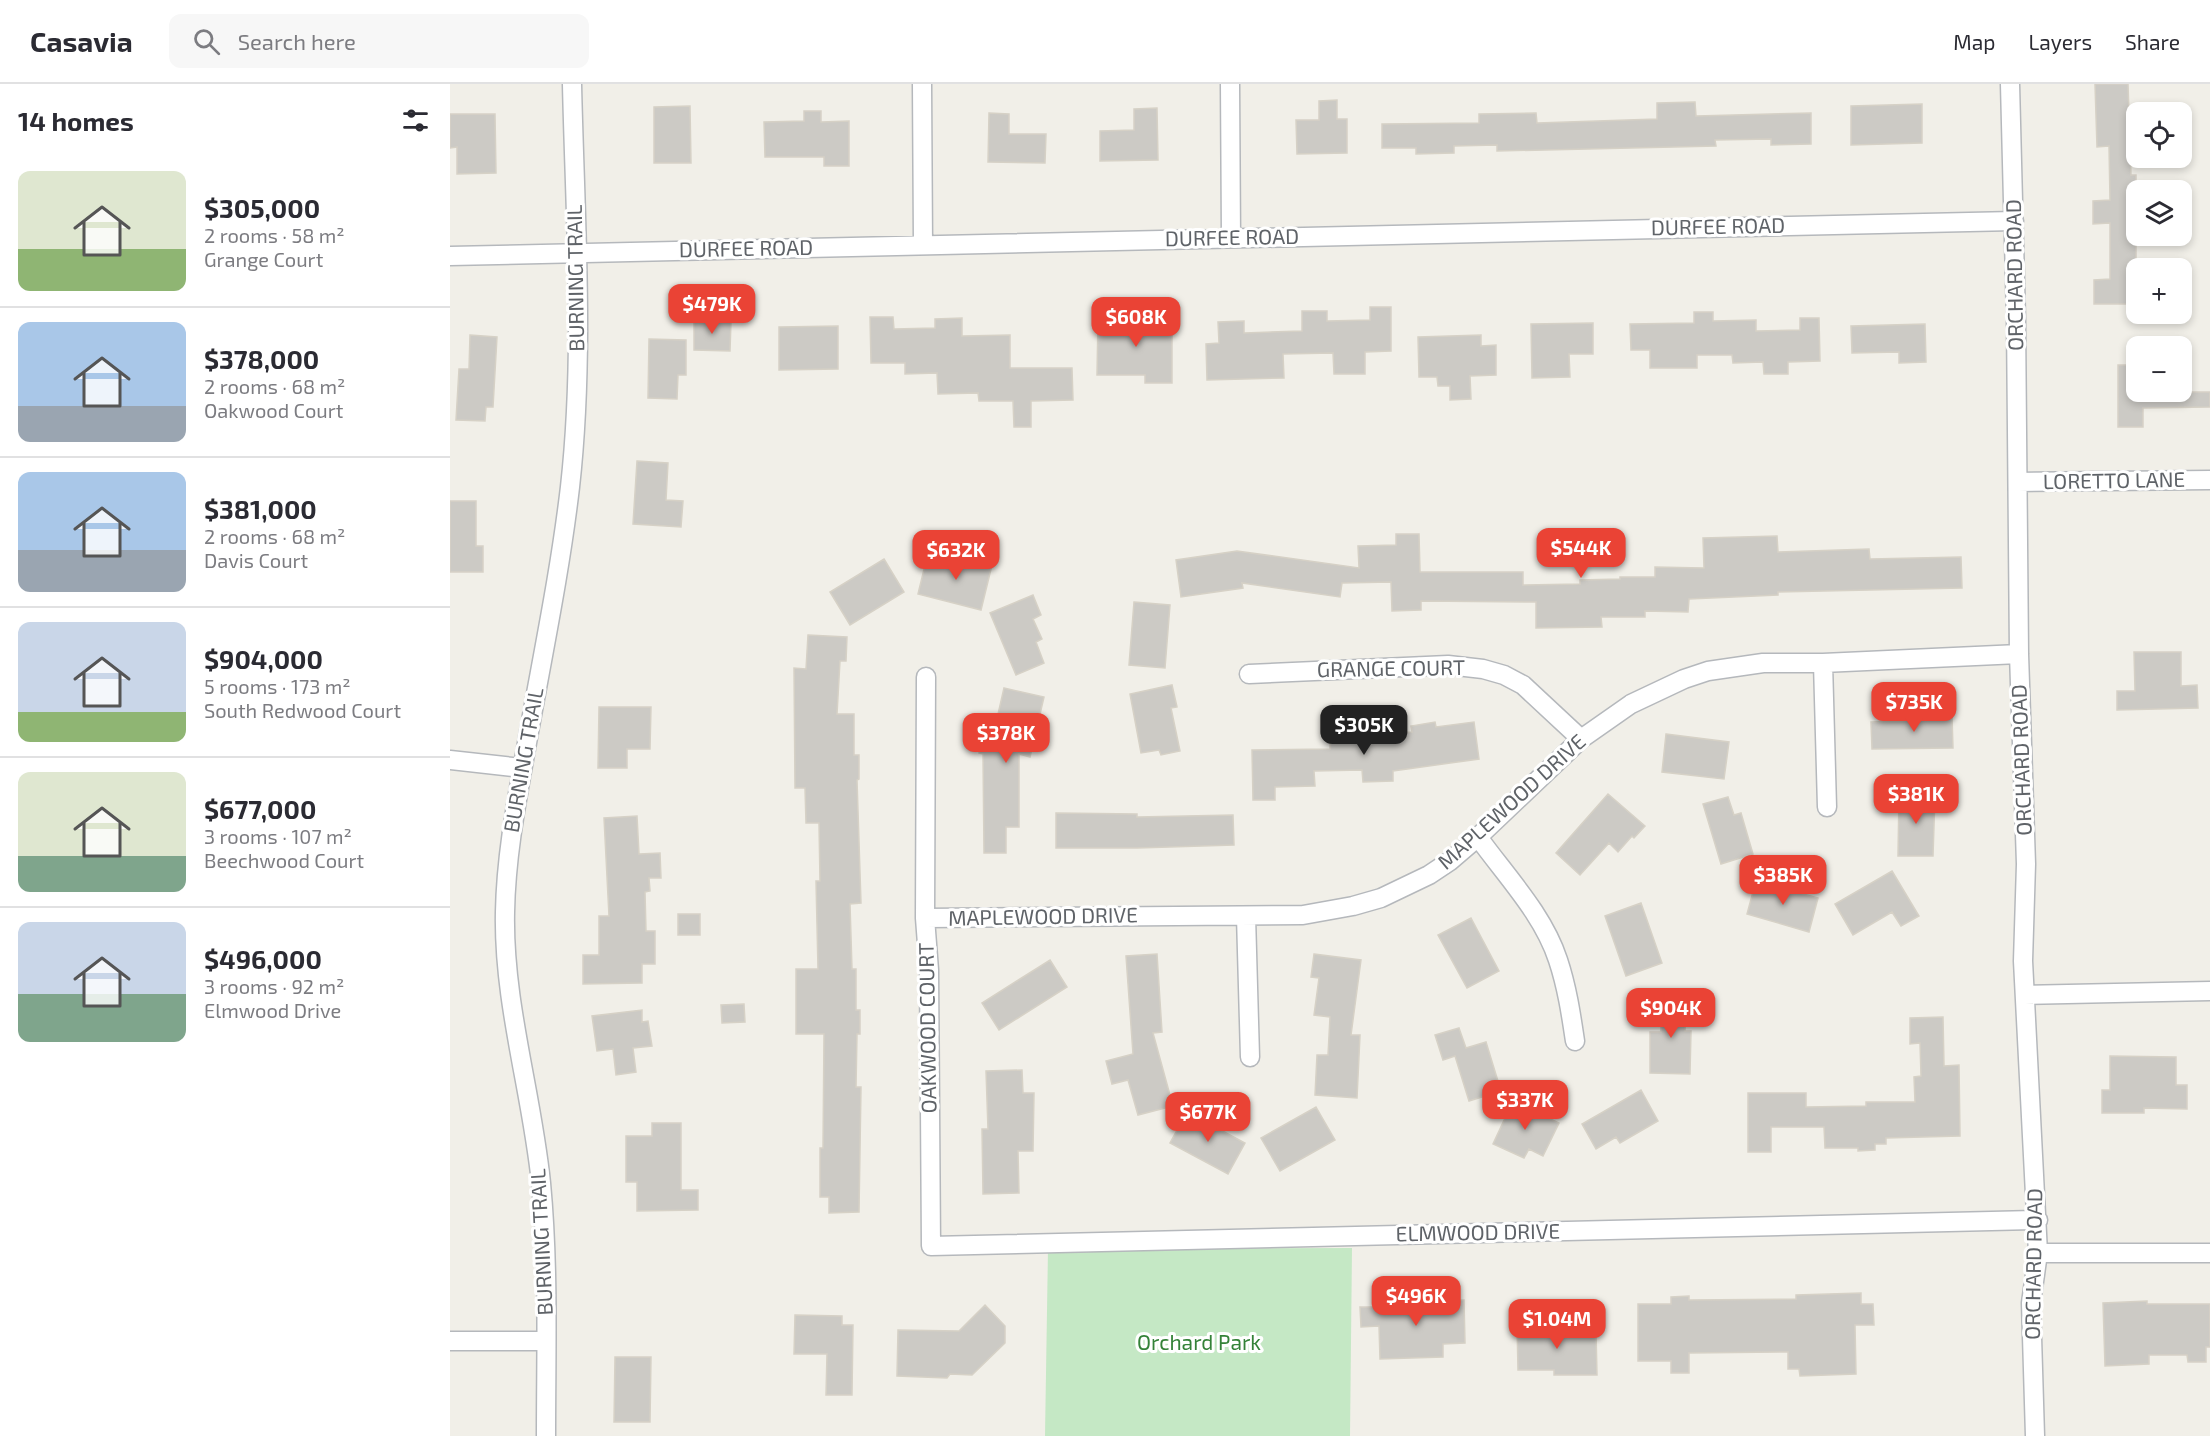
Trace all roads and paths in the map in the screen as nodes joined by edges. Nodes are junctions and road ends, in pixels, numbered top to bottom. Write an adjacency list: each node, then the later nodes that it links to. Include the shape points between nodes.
1 (572, 84): 8 (street, BURNING TRAIL)
2 (922, 84): 7 (street)
3 (1230, 84): 6 (street)
4 (2010, 84): 5 (street, ORCHARD ROAD)
5 (2014, 221): 6 (street, DURFEE ROAD); 11 (street, ORCHARD ROAD)
6 (1231, 238): 7 (street, DURFEE ROAD)
7 (923, 245): 8 (street, DURFEE ROAD)
8 (576, 253): 9 (street, DURFEE ROAD); 18 (street, BURNING TRAIL, via 577,379 570,487)
9 (450, 256)
10 (2210, 480): 11 (street, LORETTO LANE)
11 (2018, 482): 12 (street, ORCHARD ROAD)
12 (2019, 654): 13 (street, MAPLEWOOD DRIVE); 24 (street, ORCHARD ROAD, via 2026,864)
13 (1823, 663): 16 (street, MAPLEWOOD DRIVE, via 1763,663 1708,671 1631,704); 19 (street)
14 (1249, 674): 16 (street, GRANGE COURT, via 1448,665 1483,669 1523,685)
15 (926, 677): 22 (street, OAKWOOD COURT)
16 (1581, 739): 20 (street, MAPLEWOOD DRIVE)
17 (450, 760): 18 (street)
18 (522, 768): 32 (street, BURNING TRAIL, via 509,850 506,943 541,1184)
19 (1827, 807)
20 (1478, 837): 21 (street, MAPLEWOOD DRIVE, via 1429,875 1381,898 1303,915); 25 (street, via 1548,936 1566,991)
21 (1246, 916): 22 (street, MAPLEWOOD DRIVE); 26 (street)
22 (925, 918): 28 (street, OAKWOOD COURT, via 929,970)
23 (2210, 991): 24 (street)
24 (2025, 995): 27 (street, ORCHARD ROAD)
25 (1575, 1041)
26 (1250, 1057)
27 (2038, 1220): 28 (street, ELMWOOD DRIVE, via 931,1246); 29 (street, ORCHARD ROAD)
28 (931, 1234)
29 (2038, 1253): 30 (street); 34 (street, ORCHARD ROAD, via 2031,1303)
30 (2210, 1253)
31 (450, 1341): 32 (street)
32 (546, 1341): 33 (street, BURNING TRAIL)
33 (546, 1436)
34 (2035, 1436)

